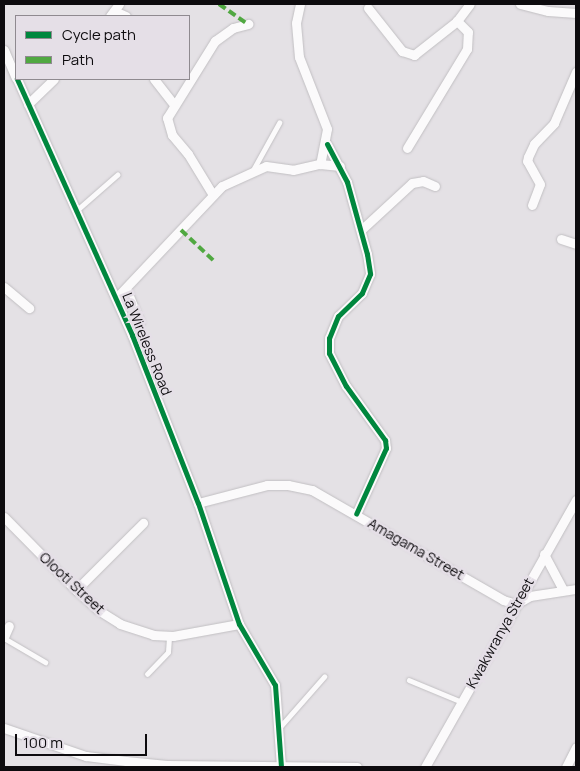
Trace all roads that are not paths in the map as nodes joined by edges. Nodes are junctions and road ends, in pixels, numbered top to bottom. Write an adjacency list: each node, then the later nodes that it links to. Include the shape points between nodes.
1 (300, 4): 17 (street, via 296,40 304,73 327,129)
2 (470, 4): 6 (street)
3 (520, 4): 5 (street)
4 (368, 8): 6 (street, via 408,55 414,55 430,44)
5 (576, 13)
6 (457, 21): 18 (street, via 468,32 467,49)
7 (248, 24): 15 (street, via 233,28 215,42)
8 (4, 50): 10 (street, La Wireless Road)
9 (576, 72): 25 (street, via 554,123 534,144 528,157 540,188)
10 (15, 76)
11 (17, 80): 14 (street, La Wireless Road)
12 (53, 80): 14 (street)
13 (155, 80): 15 (street)
14 (28, 104): 26 (street, La Wireless Road)
15 (174, 105): 24 (street, via 167,126)
16 (279, 123): 21 (lane)
17 (326, 144): 19 (street); 20 (street)
18 (406, 148)
19 (320, 164): 20 (street); 21 (street, via 293,170 266,166)
20 (340, 166): 27 (street)
21 (252, 171): 24 (street, via 222,186)
22 (117, 176): 26 (lane)
23 (436, 186): 27 (street, via 412,183)
24 (213, 195): 30 (street)
25 (532, 205)
26 (76, 211): 32 (street, La Wireless Road)
27 (361, 230): 37 (street, via 369,282 338,316 328,345 332,363 386,443 385,453 366,487)
28 (561, 239): 29 (street)
29 (576, 244)
30 (127, 286): 32 (street); 34 (lane)
31 (4, 287): 33 (street)
32 (116, 298): 36 (street, La Wireless Road)
33 (29, 308)
34 (142, 322)
35 (576, 500): 40 (street, Kwakwranya Street)
36 (198, 503): 37 (street, Amagama Street, via 250,488 288,485 312,490); 45 (street, La Wireless Road)
37 (356, 514): 44 (street, Amagama Street, via 503,600)
38 (4, 517): 43 (street, Olooti Street)
39 (143, 523): 43 (street)
40 (544, 554): 42 (street); 44 (street, Kwakwranya Street)
41 (576, 588): 42 (street)
42 (563, 589): 44 (street, via 530,596)
43 (76, 590): 47 (street, Olooti Street, via 120,624 153,635)
44 (516, 604): 53 (street, Kwakwranya Street, via 501,638)
45 (239, 624): 47 (street, Olooti Street); 54 (street, La Wireless Road, via 275,685)
46 (8, 626): 48 (street)
47 (169, 636): 50 (lane, via 168,652)
48 (4, 637): 49 (lane)
49 (45, 662)
50 (147, 674)
51 (324, 677): 54 (lane)
52 (409, 680): 53 (lane)
53 (462, 702): 60 (street, Kwakwranya Street)
54 (280, 727): 58 (street, La Wireless Road)
55 (4, 728): 57 (street, via 86,756)
56 (576, 747): 61 (street)
57 (166, 766): 58 (street)
58 (281, 767): 59 (street)
59 (357, 767)
60 (425, 767)
61 (566, 767)

